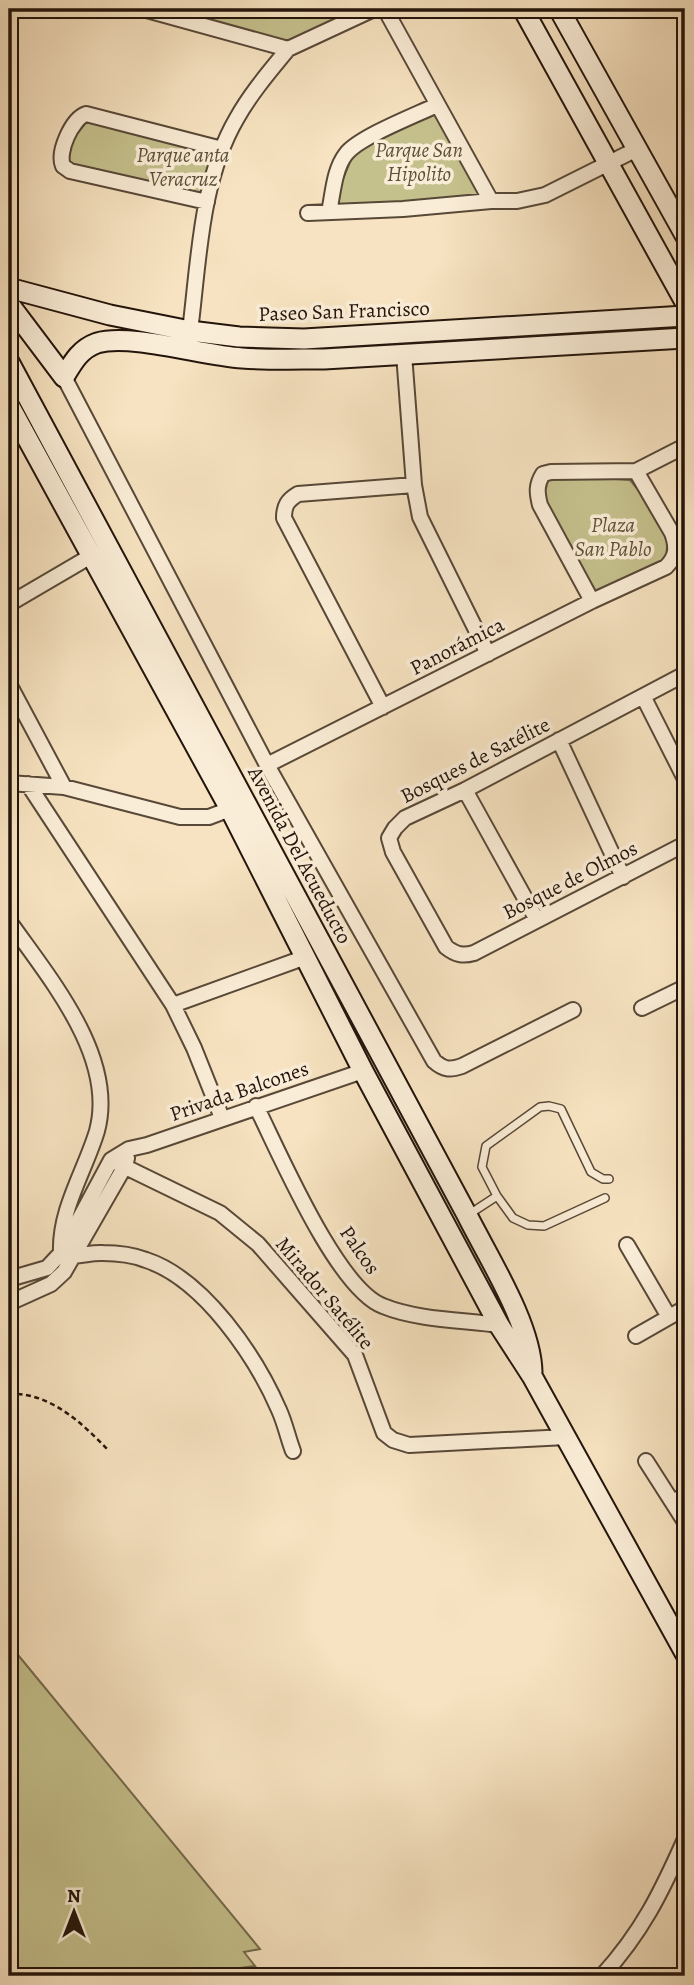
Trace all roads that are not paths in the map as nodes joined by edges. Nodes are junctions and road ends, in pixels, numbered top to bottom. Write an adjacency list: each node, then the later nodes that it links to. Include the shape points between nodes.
1 (143, 9): 6 (street)
2 (374, 9): 6 (street)
3 (385, 9): 7 (street)
4 (523, 9): 10 (street)
5 (559, 9): 9 (street)
6 (288, 49): 8 (street, via 243,108)
7 (437, 105): 11 (street); 13 (street, via 358,143 346,154)
8 (222, 149): 12 (street); 12 (street, via 86,114 75,120 61,154 63,166 70,171)
9 (637, 149): 10 (street); 15 (street)
10 (610, 165): 11 (street, via 545,195); 17 (street)
11 (491, 201): 13 (street)
12 (206, 202): 20 (street)
13 (329, 212): 14 (street)
14 (308, 213)
15 (685, 235)
16 (9, 288): 20 (street, Paseo San Francisco)
17 (685, 302)
18 (9, 304): 24 (street, Avenida Del Acueducto)
19 (685, 316): 20 (street, Paseo San Francisco, via 304,339)
20 (190, 331)
21 (685, 338): 22 (street)
22 (404, 354): 24 (street, via 242,358 100,342 86,348); 28 (street)
23 (9, 362): 64 (street, Avenida Del Acueducto)
24 (64, 377): 38 (street, Avenida Del Acueducto)
25 (9, 405): 29 (street, Avenida Del Acueducto)
26 (685, 446): 27 (street)
27 (636, 471): 30 (street, Panorámica, via 672,533 676,544 673,560); 30 (street, via 551,472 538,482 540,505)
28 (414, 485): 32 (street, via 420,517); 36 (street, via 298,494 284,509 284,518)
29 (91, 556): 31 (street); 44 (street, Avenida Del Acueducto)
30 (593, 601): 32 (street, Panorámica)
31 (9, 604)
32 (488, 654): 36 (street, Panorámica)
33 (685, 674): 35 (street, Bosques de Satélite)
34 (9, 684): 42 (street)
35 (643, 696): 37 (street, Bosques de Satélite); 39 (street)
36 (383, 708): 38 (street, Panorámica)
37 (559, 740): 43 (street, Bosques de Satélite); 46 (street)
38 (267, 765): 54 (street, Avenida Del Acueducto, via 442,1068 462,1066)
39 (685, 779)
40 (9, 783): 41 (street)
41 (28, 784): 42 (street); 52 (street)
42 (64, 787): 44 (street, via 180,817 209,817)
43 (465, 790): 47 (street); 49 (street, Bosques de Satélite, via 405,818 389,838 446,947 455,954)
44 (230, 809): 50 (street, Avenida Del Acueducto)
45 (685, 844): 46 (street, Bosque de Olmos)
46 (623, 877): 47 (street, Bosque de Olmos)
47 (537, 920): 49 (street, Bosque de Olmos)
48 (9, 921): 66 (street, via 76,1019 100,1083 97,1130 62,1231)
49 (474, 953)
50 (306, 957): 52 (street); 55 (street, Avenida Del Acueducto)
51 (685, 987): 53 (street)
52 (173, 1005): 57 (street)
53 (642, 1008)
54 (573, 1010)
55 (363, 1071): 56 (street, Privada Balcones); 71 (street, Avenida Del Acueducto)
56 (256, 1106): 57 (street, Privada Balcones); 71 (street, Palcos, via 338,1262 358,1288 394,1310)
57 (222, 1118): 58 (street, Privada Balcones)
58 (128, 1149): 59 (street, Privada Balcones); 60 (street, Privada Balcones)
59 (111, 1160): 60 (street, Mirador Satélite); 66 (street, Privada Balcones)
60 (125, 1166): 66 (street, Privada Balcones); 74 (street, Mirador Satélite, via 220,1213 258,1244 355,1355 384,1433 393,1440 409,1445)
61 (609, 1179): 62 (lane, via 591,1172 561,1109 540,1107 486,1146 482,1167)
62 (496, 1196): 63 (lane, via 513,1218 544,1226); 64 (lane)
63 (605, 1198)
64 (467, 1215): 73 (street, Avenida Del Acueducto, via 525,1332)
65 (627, 1245): 70 (street)
66 (67, 1255): 67 (street, Privada Balcones, via 47,1268); 68 (street, Privada Balcones, via 64,1272 51,1284); 75 (street, via 102,1252 147,1260 197,1293 253,1361 280,1411)
67 (9, 1279)
68 (9, 1303)
69 (685, 1308): 70 (street)
70 (669, 1317): 72 (street)
71 (499, 1325): 73 (street, Avenida Del Acueducto)
72 (636, 1336)
73 (532, 1376): 74 (street, Avenida Del Acueducto)
74 (566, 1437): 79 (street, Avenida Del Acueducto)
75 (293, 1451)
76 (646, 1461): 77 (street)
77 (679, 1498): 78 (street)
78 (685, 1522)
79 (685, 1653)
80 (685, 1839): 81 (street, via 643,1925)
81 (601, 1976)

